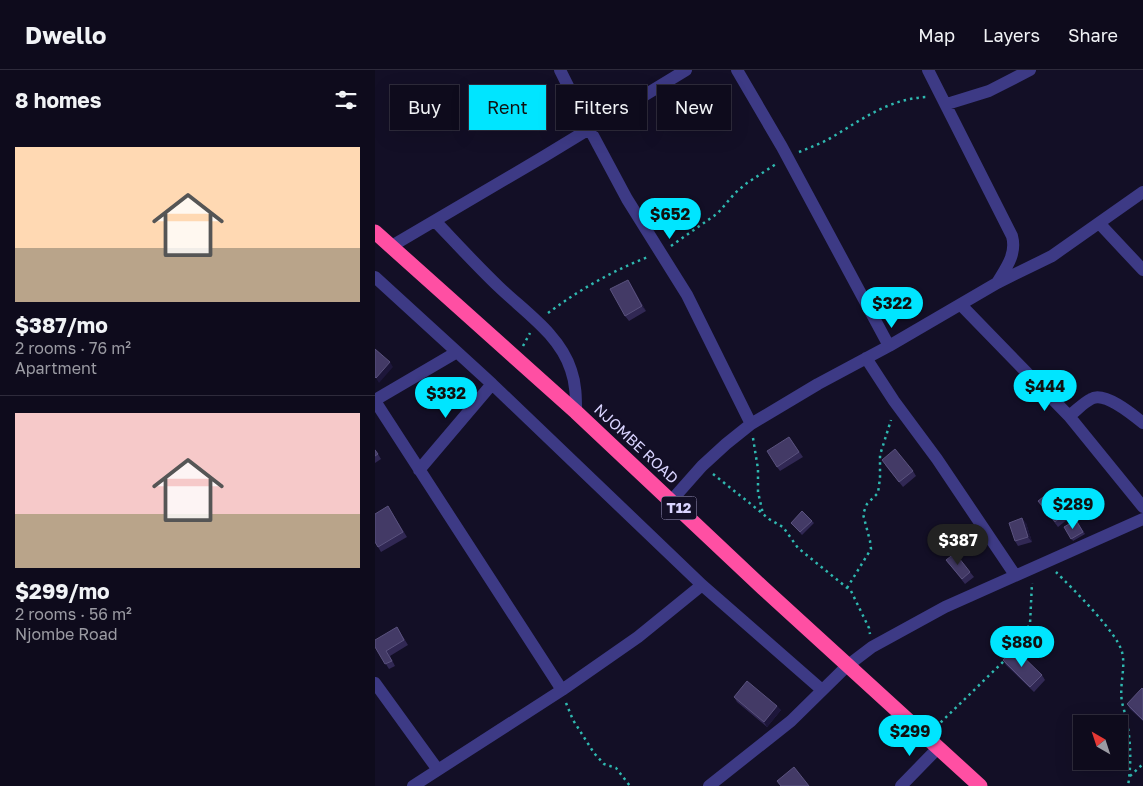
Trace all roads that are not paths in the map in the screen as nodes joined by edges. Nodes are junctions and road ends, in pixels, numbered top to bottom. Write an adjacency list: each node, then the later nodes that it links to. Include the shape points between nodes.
1 (560, 70): 6 (street)
2 (687, 70): 7 (street)
3 (737, 70): 20 (street)
4 (928, 70): 8 (street)
5 (1029, 70): 8 (street, via 989,91)
6 (568, 85)
7 (647, 94)
8 (947, 104): 18 (street, via 1015,245)
9 (586, 130): 12 (street)
10 (590, 130): 28 (street, via 627,199 687,295)
11 (1143, 192): 13 (street)
12 (435, 221): 15 (street); 25 (street, via 537,321 563,353 571,370)
13 (1099, 223): 16 (street); 18 (street, via 1052,256)
14 (375, 232): 15 (highway, NJOMBE ROAD / T12)
15 (391, 246): 25 (highway, NJOMBE ROAD / T12)
16 (1143, 270)
17 (375, 277): 21 (street)
18 (997, 283): 19 (street)
19 (961, 305): 20 (street); 26 (street)
20 (889, 346): 22 (street)
21 (457, 352): 23 (street); 24 (street)
22 (866, 358): 28 (street); 33 (street)
23 (492, 384): 29 (street); 34 (street)
24 (375, 401): 29 (street)
25 (577, 412): 30 (highway, NJOMBE ROAD / T12)
26 (1069, 416): 27 (street, via 1098,397 1121,406); 31 (street)
27 (1143, 423)
28 (751, 424): 30 (street, via 702,466)
29 (419, 470): 37 (street)
30 (671, 501): 35 (highway, NJOMBE ROAD / T12)
31 (1143, 507)
32 (1143, 520): 33 (street)
33 (1015, 575): 35 (street, via 945,607 873,647)
34 (702, 585): 37 (street, via 638,637); 38 (street)
35 (847, 666): 38 (street); 39 (highway, NJOMBE ROAD / T12)
36 (375, 683): 40 (street)
37 (562, 690): 40 (street)
38 (822, 690): 42 (street, via 791,721)
39 (938, 748): 43 (street); 44 (highway, NJOMBE ROAD / T12)
40 (438, 770): 41 (street)
41 (413, 786)
42 (709, 786)
43 (901, 786)
44 (980, 786)

